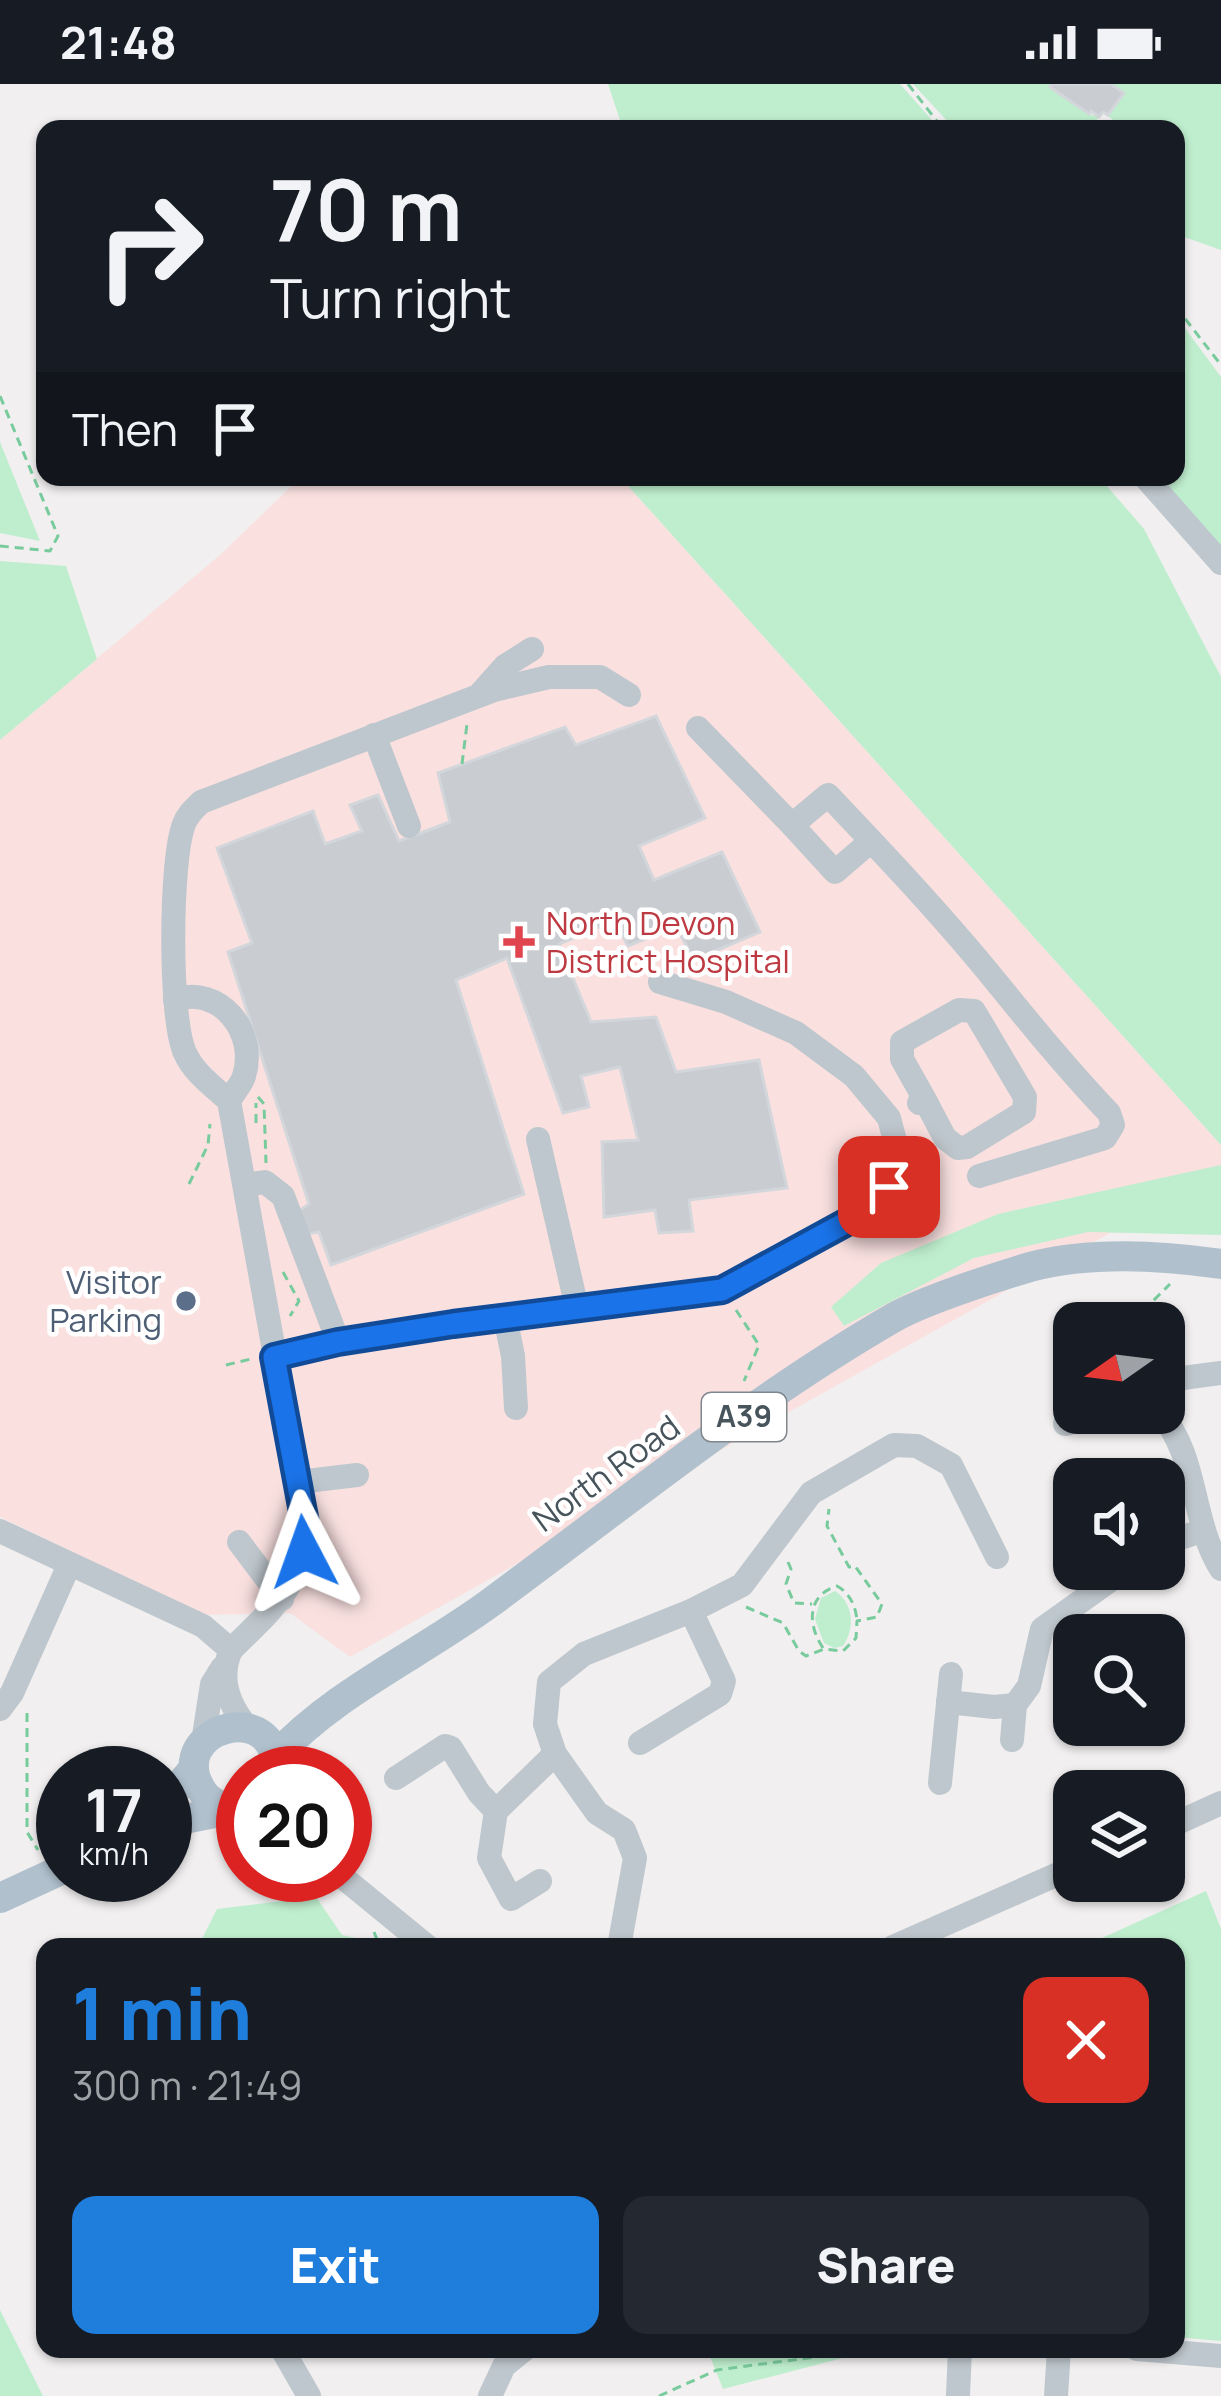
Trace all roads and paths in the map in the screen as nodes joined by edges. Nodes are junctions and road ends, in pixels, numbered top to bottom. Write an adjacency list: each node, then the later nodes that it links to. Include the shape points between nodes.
1 (908, 84): 2 (path)
2 (937, 120)
3 (1185, 319): 4 (path)
4 (1221, 365)
5 (0, 396): 6 (path)
6 (36, 483)
7 (37, 486): 9 (path, via 58,536 50,551)
8 (1153, 486): 10 (street)
9 (0, 546)
10 (1221, 562)
11 (532, 649): 12 (street)
12 (480, 695): 13 (street, via 548,677 599,677); 15 (street); 16 (path)
13 (629, 695)
14 (698, 728): 17 (street)
15 (374, 735): 18 (street); 21 (street, via 201,802 188,816)
16 (462, 764)
17 (792, 825): 19 (street, via 828,795); 19 (street, via 835,872)
18 (409, 826)
19 (871, 841): 22 (street)
20 (660, 982): 26 (street, via 799,1035 854,1076)
21 (175, 1000): 24 (street, via 172,1052); 24 (street, via 208,998 238,1024 245,1075)
22 (1046, 1046): 23 (street); 29 (street, via 1109,1113 1110,1133)
23 (1010, 1070): 25 (street, via 1025,1096 1024,1112 967,1147 951,1145); 25 (street, via 980,1016 959,1010 902,1042)
24 (229, 1101): 31 (street)
25 (922, 1101): 26 (street)
26 (889, 1119): 33 (street, via 889,1187 858,1216)
27 (217, 1131): 30 (path, via 209,1124)
28 (538, 1138): 35 (street)
29 (979, 1175)
30 (189, 1184)
31 (245, 1185): 37 (street, via 266,1182 283,1196); 38 (street)
32 (1207, 1262): 34 (path); 44 (main road, North Road / A39, via 1107,1257 1032,1267 897,1315)
33 (722, 1290): 35 (street); 44 (path, via 759,1345 744,1382)
34 (1152, 1302)
35 (577, 1308): 36 (street)
36 (506, 1317): 37 (street); 43 (street)
37 (338, 1342): 38 (street)
38 (274, 1357): 47 (street)
39 (248, 1360): 40 (path)
40 (226, 1365)
41 (1221, 1373): 42 (street)
42 (1185, 1378)
43 (516, 1408)
44 (750, 1412): 69 (main road, North Road / A39, via 440,1639)
45 (1172, 1434): 50 (street)
46 (357, 1474): 47 (street)
47 (298, 1482): 59 (street, via 304,1552)
48 (822, 1487): 53 (street); 54 (street, via 894,1445 935,1453 951,1465); 62 (path, via 830,1502 827,1526 882,1604 877,1617)
49 (0, 1531): 55 (street)
50 (1202, 1531): 51 (street); 56 (street)
51 (1185, 1536)
52 (239, 1542): 59 (street)
53 (772, 1548): 58 (street, via 742,1586); 60 (path, via 790,1563 786,1584 794,1603)
54 (997, 1557)
55 (69, 1565): 64 (street, via 203,1626); 68 (street)
56 (1221, 1569)
57 (1097, 1590): 67 (street, via 1042,1629 1029,1686)
58 (725, 1594): 61 (street); 63 (path, via 783,1623 806,1656)
59 (282, 1598): 64 (street)
60 (814, 1604): 62 (path, via 837,1586); 63 (path, via 813,1629)
61 (691, 1611): 72 (street, via 724,1681 720,1694); 75 (street, via 584,1654 549,1682 545,1724)
62 (857, 1621): 63 (path, via 849,1647)
63 (824, 1649)
64 (228, 1656): 70 (street, via 226,1693); 76 (street, via 212,1684)
65 (951, 1674): 66 (street)
66 (948, 1702): 67 (street); 79 (street)
67 (1015, 1705): 71 (street)
68 (0, 1709)
69 (320, 1713): 70 (main road, North Road / A39); 74 (main road, North Road / A39)
70 (251, 1730): 73 (main road); 76 (main road, North Road, via 223,1728)
71 (1012, 1740)
72 (640, 1743)
73 (262, 1746)
74 (291, 1746)
75 (555, 1754): 82 (street); 90 (street, via 597,1813 624,1830 635,1858)
76 (198, 1755): 77 (main road); 80 (main road, via 206,1796)
77 (192, 1764)
78 (396, 1778): 82 (street, via 445,1745)
79 (940, 1783)
80 (216, 1800)
81 (1221, 1803): 83 (street)
82 (496, 1811): 86 (street, via 488,1858 511,1899)
83 (1185, 1819)
84 (1053, 1876): 91 (street)
85 (36, 1881): 87 (main road)
86 (540, 1881)
87 (0, 1898)
88 (372, 1901): 89 (street)
89 (417, 1938)
90 (621, 1938)
91 (913, 1938)
92 (1185, 2353): 93 (street)
93 (1221, 2356)
94 (289, 2358): 98 (street)
95 (802, 2358): 99 (path, via 717,2370)
96 (960, 2358): 100 (street)
97 (1058, 2358): 101 (street)
98 (309, 2396)
99 (658, 2396)
100 (958, 2396)
101 (1056, 2396)

